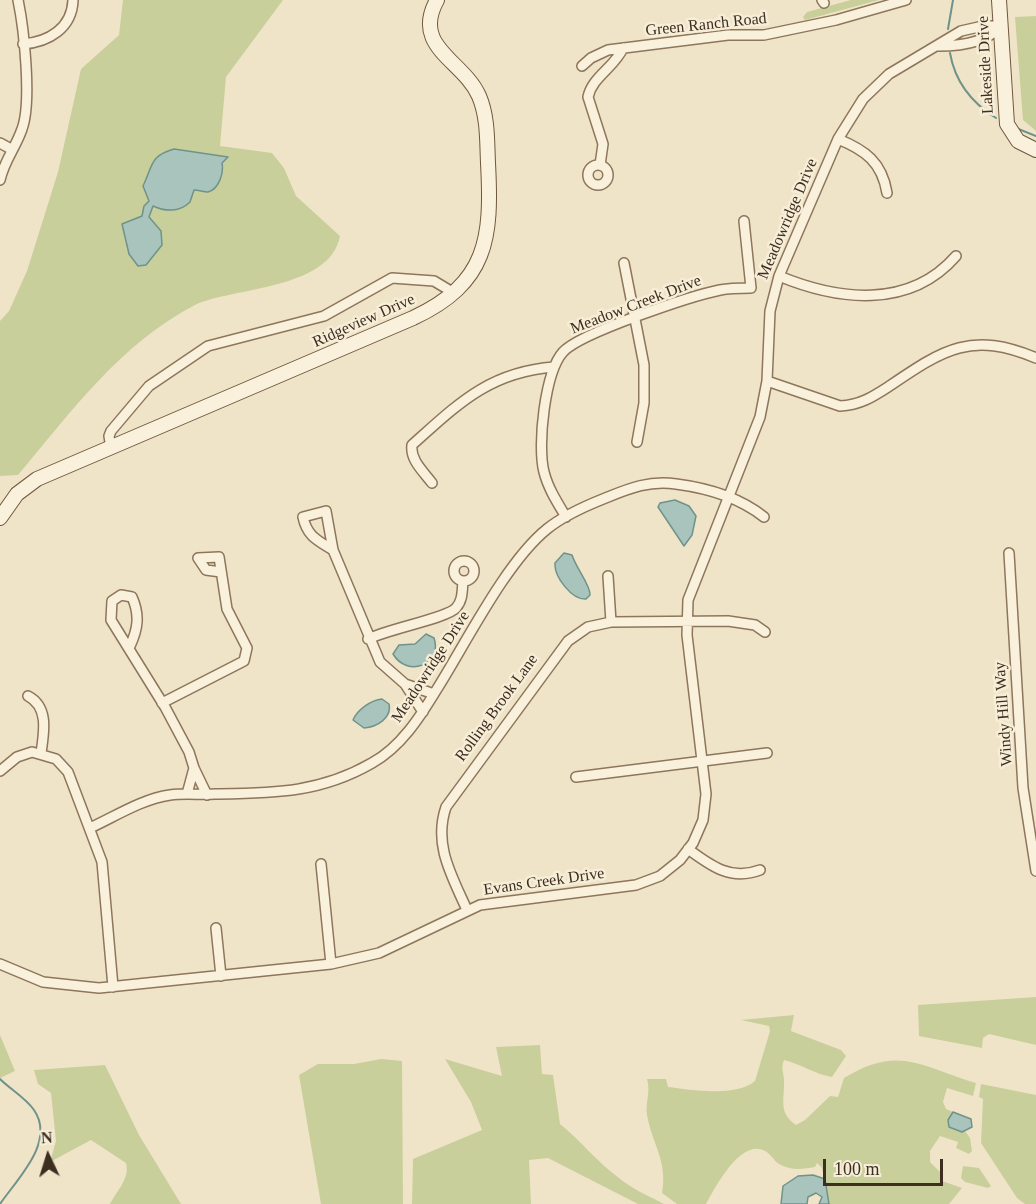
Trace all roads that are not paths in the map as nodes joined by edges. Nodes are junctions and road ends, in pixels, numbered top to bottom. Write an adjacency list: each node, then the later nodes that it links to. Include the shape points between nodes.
1 (18, 0): 7 (street)
2 (73, 0): 7 (street, via 60,30 44,41)
3 (437, 0): 21 (street, Ridgeview Drive, via 431,19 432,37 479,95 485,117 489,175 486,239 471,273)
4 (906, 0): 8 (street, Green Ranch Road, via 764,35 728,35)
5 (999, 0): 6 (street, Lakeside Drive)
6 (1001, 26): 10 (street, Meadowridge Drive, via 991,36 955,46 939,46 883,79 852,112); 13 (street, Lakeside Drive, via 1007,124 1018,141)
7 (23, 44): 12 (street, via 26,118)
8 (623, 48): 9 (street, Green Ranch Road, via 599,53); 14 (street, via 593,84 588,97 601,136)
9 (582, 66)
10 (838, 139): 16 (street, via 858,147 877,162); 20 (street, Meadowridge Drive)
11 (0, 143): 12 (street)
12 (11, 149): 15 (street)
13 (1036, 150)
14 (600, 165)
15 (0, 180)
16 (887, 193)
17 (744, 221): 22 (street, Meadow Creek Drive, via 752,288 704,294)
18 (956, 256): 20 (street, via 947,267 919,283 872,296 823,292)
19 (624, 263): 22 (street)
20 (779, 276): 25 (street, Meadowridge Drive, via 770,311)
21 (454, 293): 27 (street, Ridgeview Drive, via 406,321); 27 (street, via 434,281 392,278 324,316 208,346 144,391 111,431)
22 (634, 319): 24 (street, Meadow Creek Drive, via 579,340 564,351); 26 (street, via 645,383)
23 (1036, 358): 25 (street, via 992,344 962,346 924,362 872,397 852,405 840,406)
24 (554, 367): 28 (street, via 519,372 488,384 460,402 412,445 415,461); 30 (street, via 542,458 548,484)
25 (767, 381): 29 (street, Meadowridge Drive, via 760,417)
26 (637, 442)
27 (111, 448): 32 (street, Ridgeview Drive, via 30,483)
28 (432, 483)
29 (729, 494): 30 (street, Meadowridge Drive, via 649,483); 31 (street); 39 (street, Evans Creek Drive, via 692,587)
30 (566, 517): 44 (street, Meadowridge Drive, via 532,543 518,561)
31 (764, 517)
32 (0, 518)
33 (333, 550): 41 (street)
34 (1009, 554): 60 (street, Windy Hill Way, via 1023,788)
35 (221, 572): 46 (street, via 227,609 248,655 244,661)
36 (608, 576): 38 (street)
37 (464, 581): 41 (street, via 461,600 451,612)
38 (611, 622): 39 (street, Rolling Brook Lane); 61 (street, Rolling Brook Lane, via 578,633 560,649 446,807 440,829 443,853)
39 (686, 622): 40 (street, Rolling Brook Lane, via 744,623); 50 (street, Evans Creek Drive)
40 (765, 632)
41 (368, 639): 43 (street, via 380,662)
42 (130, 646): 42 (street, via 111,620 112,601 121,594 132,597 138,612); 46 (street)
43 (405, 684): 44 (street); 47 (street)
44 (434, 694): 47 (street, Meadowridge Drive)
45 (28, 696): 48 (street, via 41,709)
46 (162, 703): 51 (street)
47 (423, 712): 55 (street, Meadowridge Drive, via 407,733 375,761 341,779 303,790)
48 (41, 753): 52 (street, via 17,757); 56 (street, via 63,765)
49 (767, 753): 50 (street)
50 (702, 761): 53 (street); 57 (street, Evans Creek Drive, via 706,807 699,832)
51 (194, 768): 54 (street); 55 (street)
52 (0, 771)
53 (576, 777)
54 (187, 794): 55 (street, Meadowridge Drive); 56 (street, Meadowridge Drive, via 155,798)
55 (207, 795)
56 (90, 828): 66 (street, via 105,880)
57 (688, 849): 59 (street, via 728,873 751,874); 61 (street, Evans Creek Drive, via 665,872 636,885 495,901)
58 (321, 864): 64 (street)
59 (760, 870)
60 (1036, 871)
61 (467, 910): 64 (street, Evans Creek Drive, via 388,949)
62 (216, 928): 65 (street)
63 (0, 964): 66 (street, Evans Creek Drive, via 62,986)
64 (331, 964): 65 (street, Evans Creek Drive)
65 (221, 976): 66 (street, Evans Creek Drive)
66 (113, 987)

